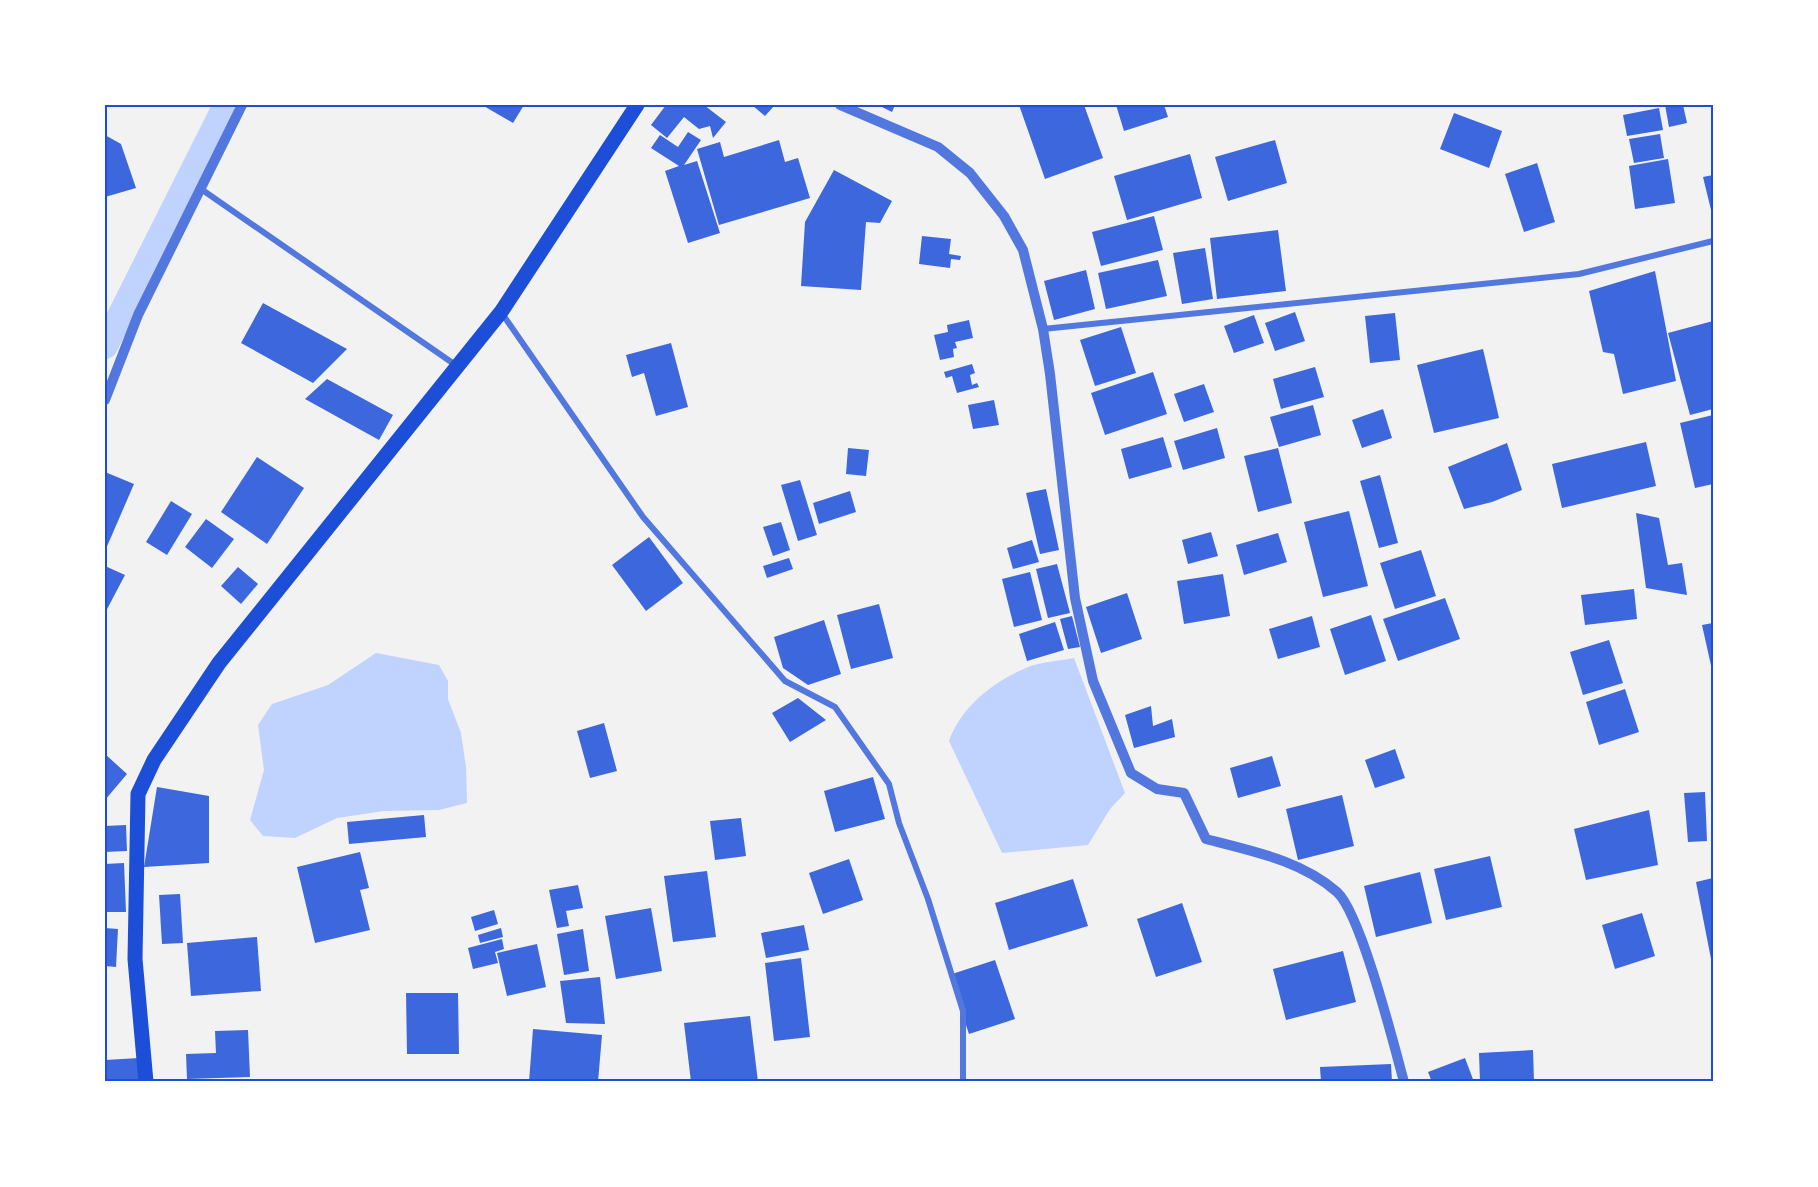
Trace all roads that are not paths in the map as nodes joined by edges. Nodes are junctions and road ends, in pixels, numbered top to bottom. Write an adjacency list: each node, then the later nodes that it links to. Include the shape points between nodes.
1 (242, 105): 4 (street)
2 (637, 105): 6 (main road)
3 (840, 105): 7 (street, via 938,147 970,173 1004,216 1023,250)
4 (201, 189): 8 (street); 9 (street, via 138,315)
5 (1712, 244): 7 (street, via 1579,274)
6 (501, 312): 8 (main road); 11 (street, via 643,517 785,681 835,707 889,784 963,1011)
7 (1043, 329): 12 (street, via 1075,598 1093,681 1131,773 1157,789 1184,794 1206,839 1270,856 1315,876 1339,894 1374,978)
8 (458, 366): 10 (main road, via 219,663 154,760 138,794 135,959)
9 (105, 400)
10 (146, 1082)
11 (963, 1082)
12 (1404, 1082)

